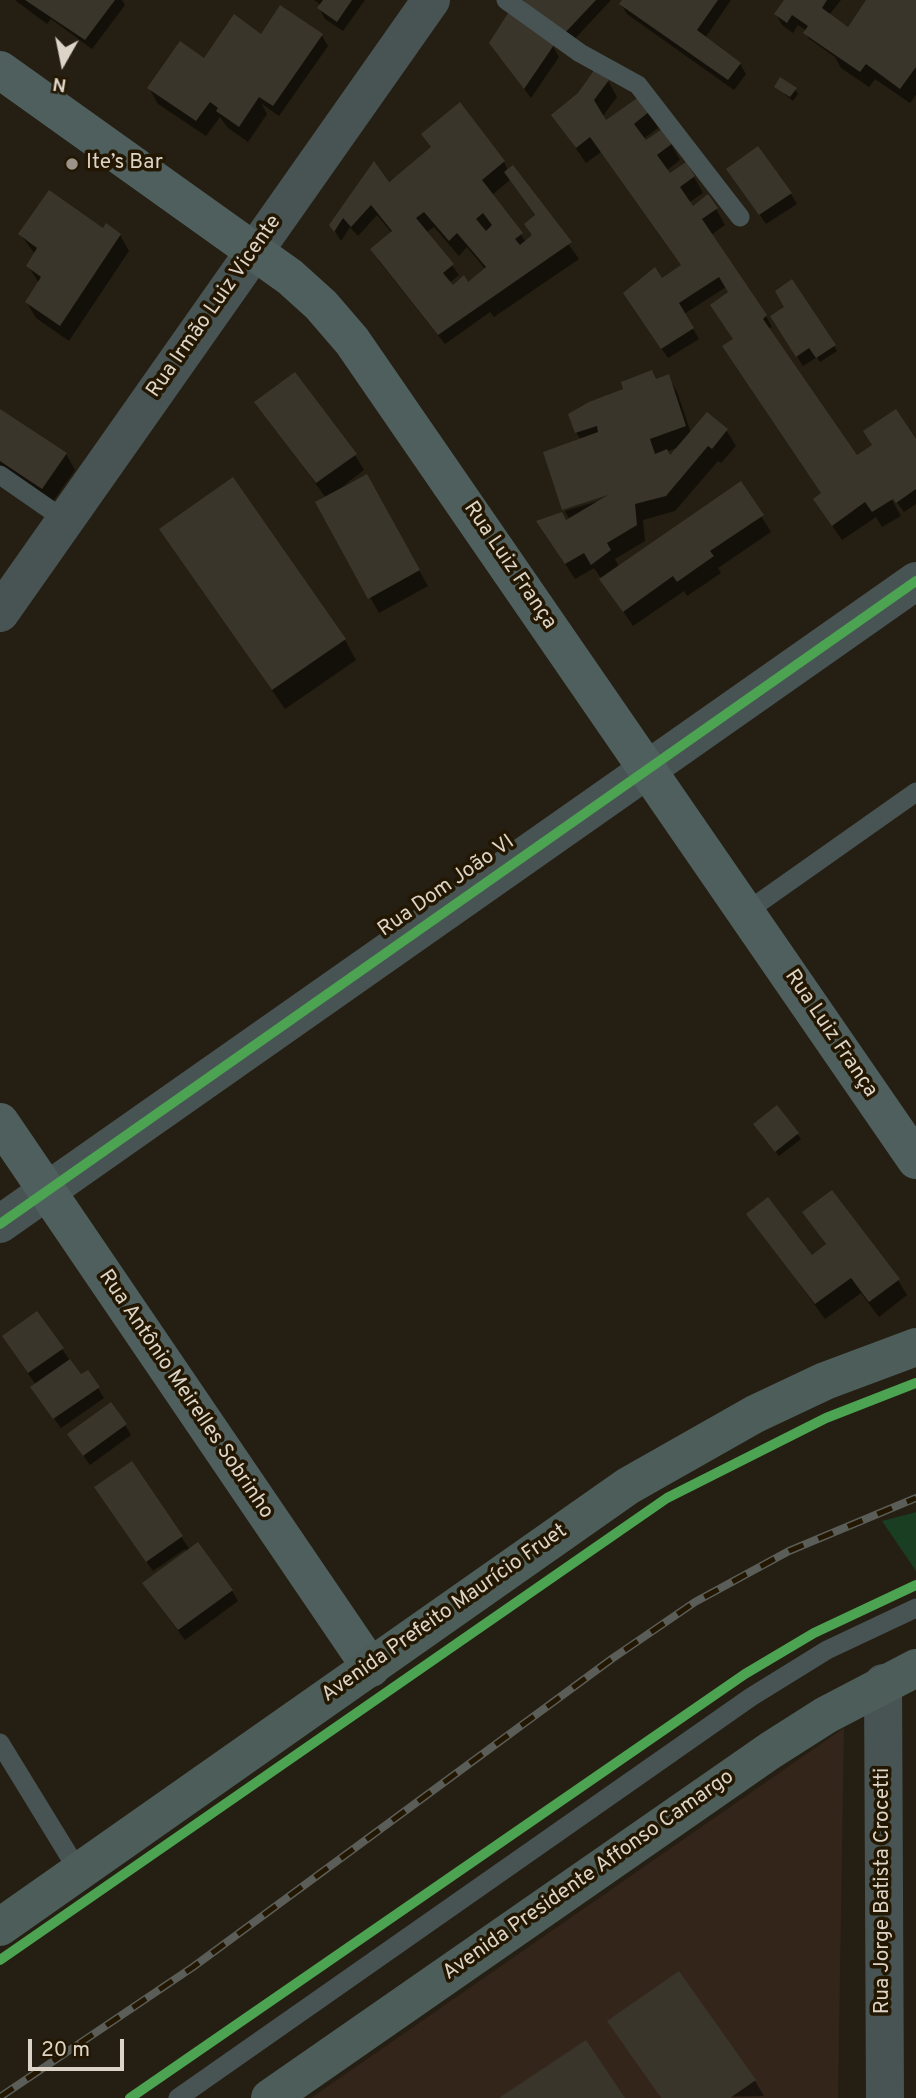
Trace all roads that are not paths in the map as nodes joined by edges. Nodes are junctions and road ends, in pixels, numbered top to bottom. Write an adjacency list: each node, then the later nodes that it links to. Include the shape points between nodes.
1 (431, 0): 5 (street, Rua Irmão Luiz Vicente)
2 (506, 0): 4 (lane, via 580,53 638,85)
3 (0, 71): 5 (main road, Rua Luiz França)
4 (740, 217)
5 (255, 250): 7 (street, Rua Irmão Luiz Vicente); 10 (main road, Rua Luiz França, via 321,305 352,341)
6 (0, 475): 7 (lane)
7 (65, 520): 9 (street, Rua Irmão Luiz Vicente)
8 (916, 581): 10 (street, Rua Dom João VI)
9 (0, 613)
10 (648, 769): 12 (main road, Rua Luiz França); 15 (street, Rua Dom João VI)
11 (916, 792): 12 (lane)
12 (746, 912): 14 (main road, Rua Luiz França)
13 (0, 1122): 15 (main road, Rua Antônio Meirelles Sobrinho)
14 (916, 1160)
15 (47, 1191): 16 (street, Rua Dom João VI); 19 (main road, Rua Antônio Meirelles Sobrinho)
16 (0, 1224)
17 (916, 1347): 19 (main road, Avenida Prefeito Maurício Fruet, via 825,1381 693,1446 617,1493)
18 (916, 1608): 24 (lane, via 827,1650 751,1698)
19 (371, 1668): 22 (main road, Avenida Prefeito Maurício Fruet)
20 (900, 1676): 25 (main road, Avenida Presidente Affonso Camargo, via 771,1750); 26 (street, Rua Jorge Batista Crocetti)
21 (0, 1743): 22 (lane)
22 (79, 1872): 23 (main road, Avenida Prefeito Maurício Fruet)
23 (0, 1927)
24 (178, 2098)
25 (270, 2098)
26 (885, 2098)

